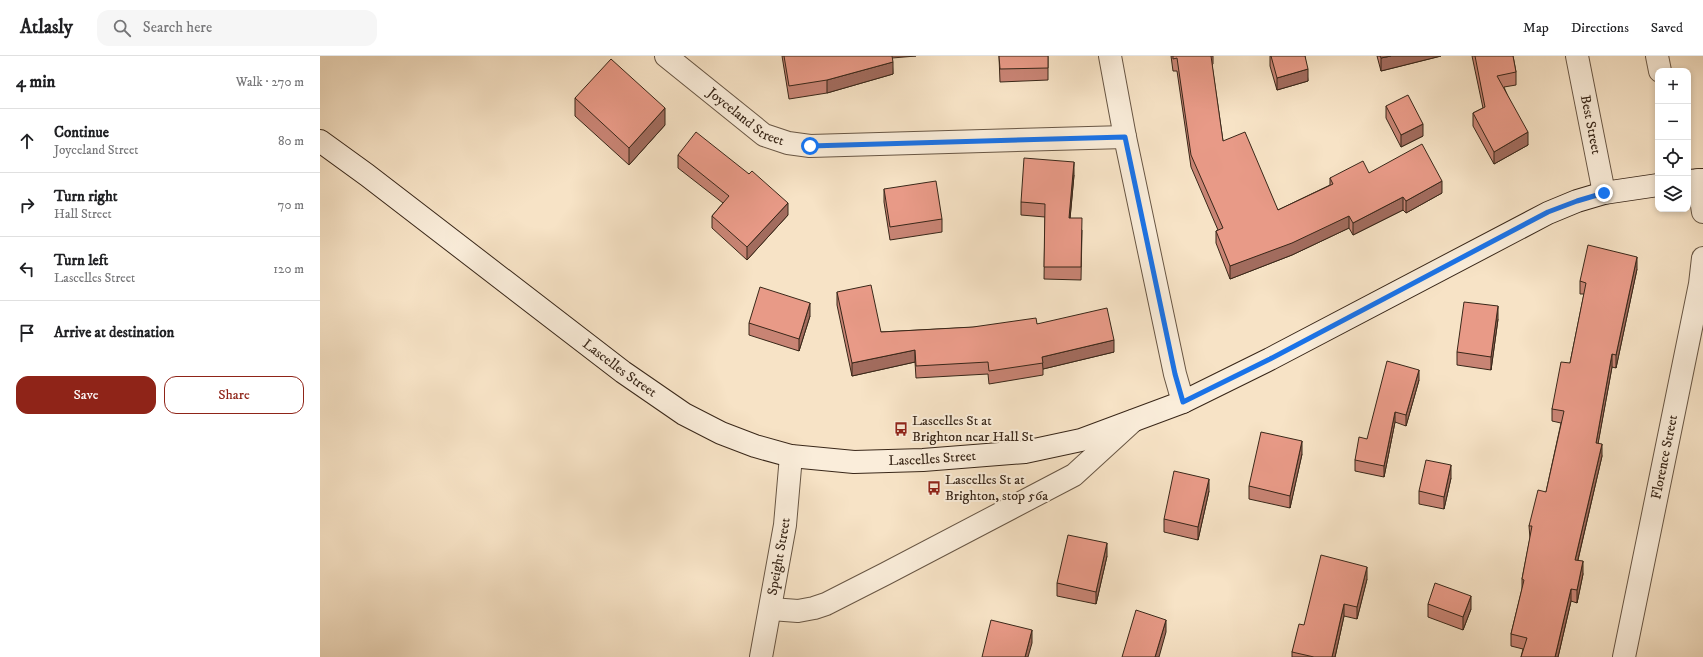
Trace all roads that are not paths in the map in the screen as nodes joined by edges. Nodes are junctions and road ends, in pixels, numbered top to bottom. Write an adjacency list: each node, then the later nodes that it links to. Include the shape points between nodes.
1 (666, 56): 6 (street, Joyceland Street, via 764,135 788,143 810,146)
2 (1110, 56): 6 (street)
3 (1576, 56): 10 (street, Best Street)
4 (1657, 56): 5 (street)
5 (1659, 68)
6 (1125, 137): 14 (street)
7 (320, 141): 16 (street, Lascelles Street, via 368,175 623,372 684,414 721,433)
8 (1696, 180): 11 (street)
9 (1655, 185): 10 (street, Lascelles Street)
10 (1604, 193): 14 (street, Lascelles Street, via 1548,212 1270,359)
11 (1703, 212)
12 (1703, 258): 13 (street, Florence Street)
13 (1702, 285): 19 (street, Florence Street)
14 (1183, 402): 15 (street, Lascelles Street)
15 (1133, 420): 16 (street, Lascelles Street, via 1081,440 1025,452 923,460 854,462); 17 (street, via 1074,475 826,604 798,611)
16 (791, 456): 17 (street, Speight Street, via 785,525)
17 (771, 609): 18 (street, Speight Street)
18 (761, 657)
19 (1624, 657)

